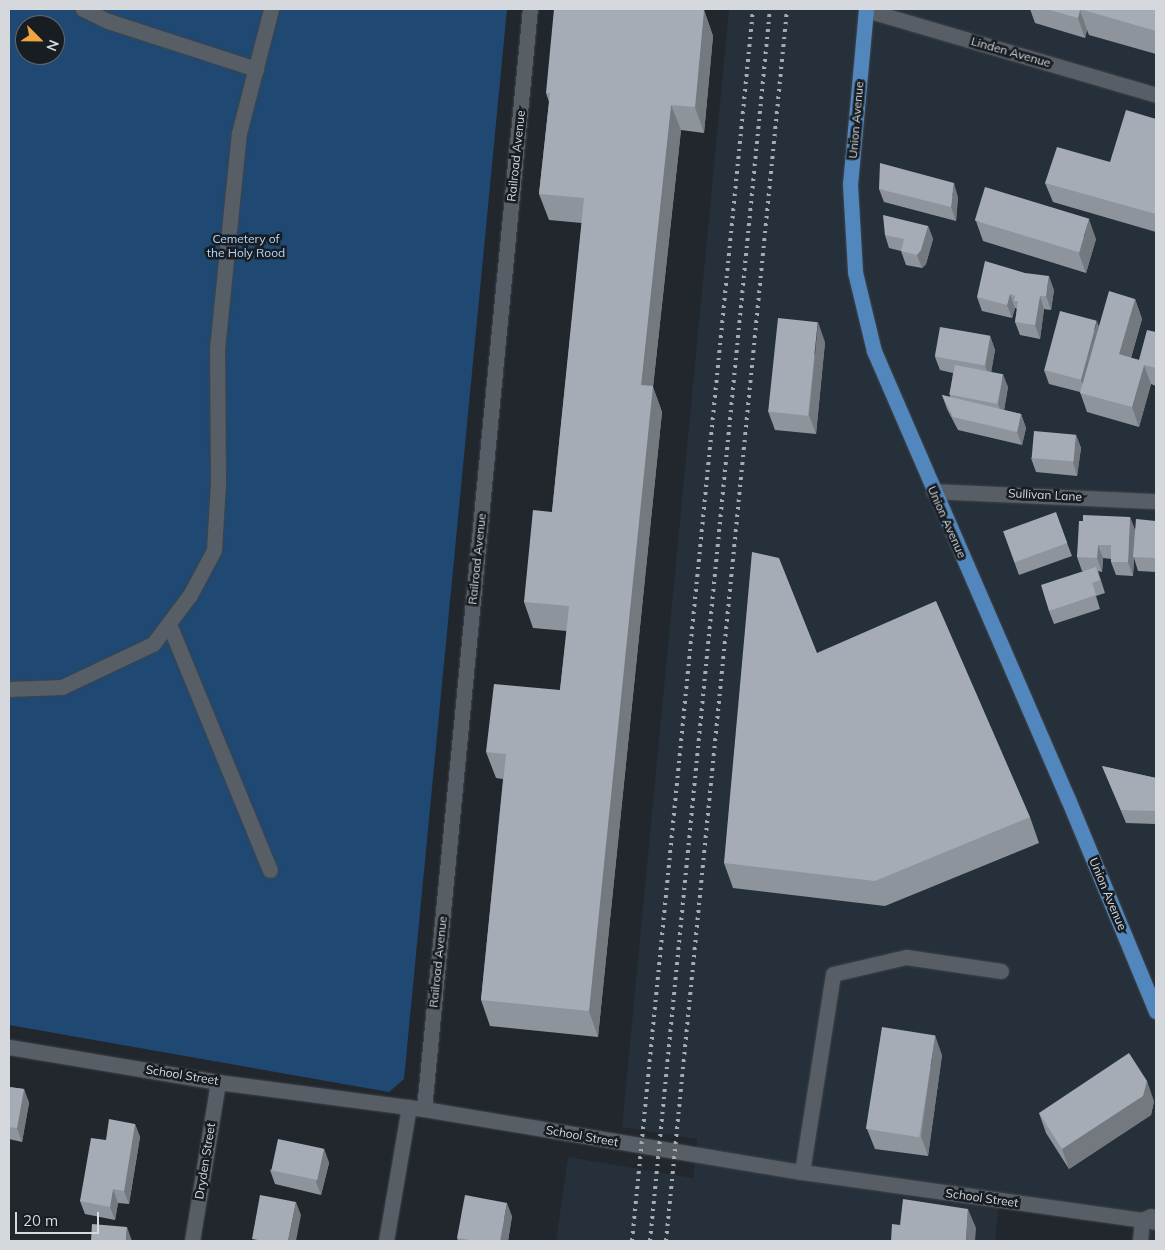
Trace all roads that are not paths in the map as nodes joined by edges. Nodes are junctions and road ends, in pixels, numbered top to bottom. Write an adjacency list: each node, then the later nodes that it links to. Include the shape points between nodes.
1 (83, 9): 5 (street, via 108,21)
2 (271, 9): 5 (street)
3 (530, 9): 16 (street, Railroad Avenue)
4 (866, 10): 6 (street, Linden Avenue); 7 (main road, Union Avenue, via 850,184 855,272 874,351)
5 (256, 69): 9 (street, via 239,134 217,349 218,482 214,550 190,596)
6 (1156, 95)
7 (933, 491): 8 (street, Sullivan Lane); 13 (main road, Union Avenue)
8 (1156, 501)
9 (169, 624): 10 (street, via 153,644 62,687); 11 (street)
10 (9, 689)
11 (270, 870)
12 (1002, 971): 17 (street, via 906,957 834,974)
13 (1156, 1010)
14 (9, 1047): 15 (street, School Street)
15 (218, 1082): 16 (street, School Street); 20 (street, Dryden Street)
16 (416, 1108): 17 (street, School Street); 21 (street, Railroad Avenue)
17 (802, 1172): 19 (street, School Street)
18 (1156, 1214): 19 (street)
19 (1149, 1221): 22 (street)
20 (192, 1241)
21 (386, 1241)
22 (1140, 1241)

